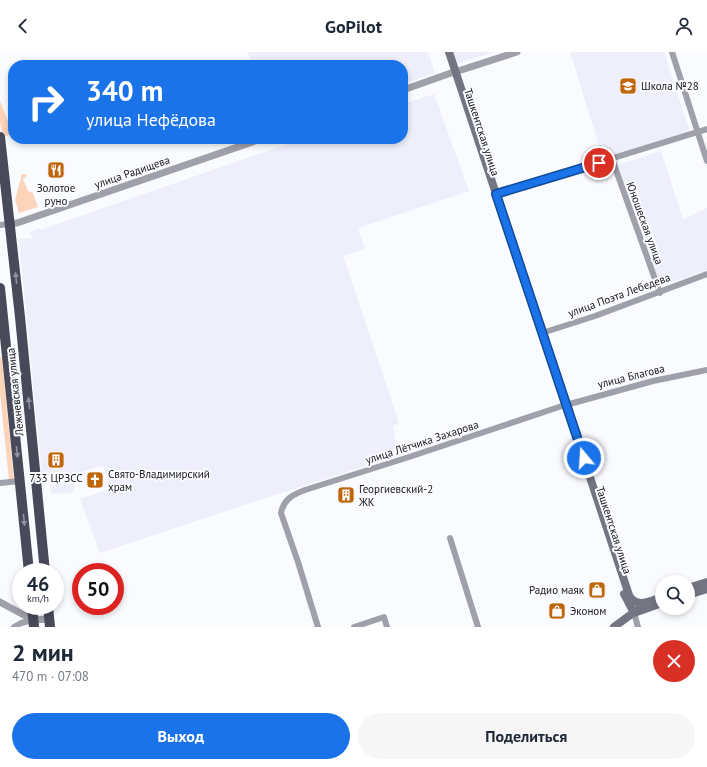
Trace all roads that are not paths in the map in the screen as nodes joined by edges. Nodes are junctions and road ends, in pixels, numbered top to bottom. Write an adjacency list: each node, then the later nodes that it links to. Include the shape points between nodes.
1 (444, 52): 5 (main road, Ташкентская улица)
2 (449, 52): 5 (main road, Ташкентская улица)
3 (517, 52): 5 (street)
4 (672, 52): 8 (street)
5 (453, 73): 6 (street); 13 (main road, Ташкентская улица)
6 (408, 88)
7 (707, 129): 8 (street)
8 (698, 132): 11 (street); 12 (street)
9 (0, 137): 14 (highway, Лежневская улица)
10 (246, 144): 14 (street, улица Радищева)
11 (612, 159): 13 (street); 17 (street, Юношеская улица)
12 (707, 161)
13 (494, 195): 18 (main road, Ташкентская улица)
14 (5, 225): 25 (highway, Лежневская улица, one-way to 14)
15 (707, 274): 17 (street, улица Поэта Лебедева)
16 (0, 288): 21 (highway, Лежневская улица, one-way to 21)
17 (660, 293): 18 (street, улица Поэта Лебедева)
18 (540, 334): 20 (main road, Ташкентская улица)
19 (707, 370): 20 (street, улица Благова, via 653,381)
20 (564, 405): 30 (main road, Ташкентская улица); 38 (street, улица Лётчика Захарова, via 288,497 282,504 281,513)
21 (20, 481): 22 (street); 24 (highway, Лежневская улица, one-way to 24)
22 (0, 483)
23 (450, 538): 41 (street)
24 (27, 563)
25 (44, 563)
26 (707, 582): 27 (main road)
27 (695, 586)
28 (707, 589): 29 (main road)
29 (695, 593)
30 (629, 599): 34 (main road, Ташкентская улица); 34 (main road)
31 (655, 600): 34 (main road)
32 (0, 602): 36 (street)
33 (655, 605): 34 (main road)
34 (640, 608): 42 (main road); 43 (street, Ташкентская улица)
35 (50, 623): 36 (street)
36 (34, 624): 37 (street, via 21,623)
37 (14, 627)
38 (318, 627)
39 (354, 627): 40 (street, via 384,617)
40 (387, 627)
41 (478, 627)
42 (614, 627)
43 (638, 627)

